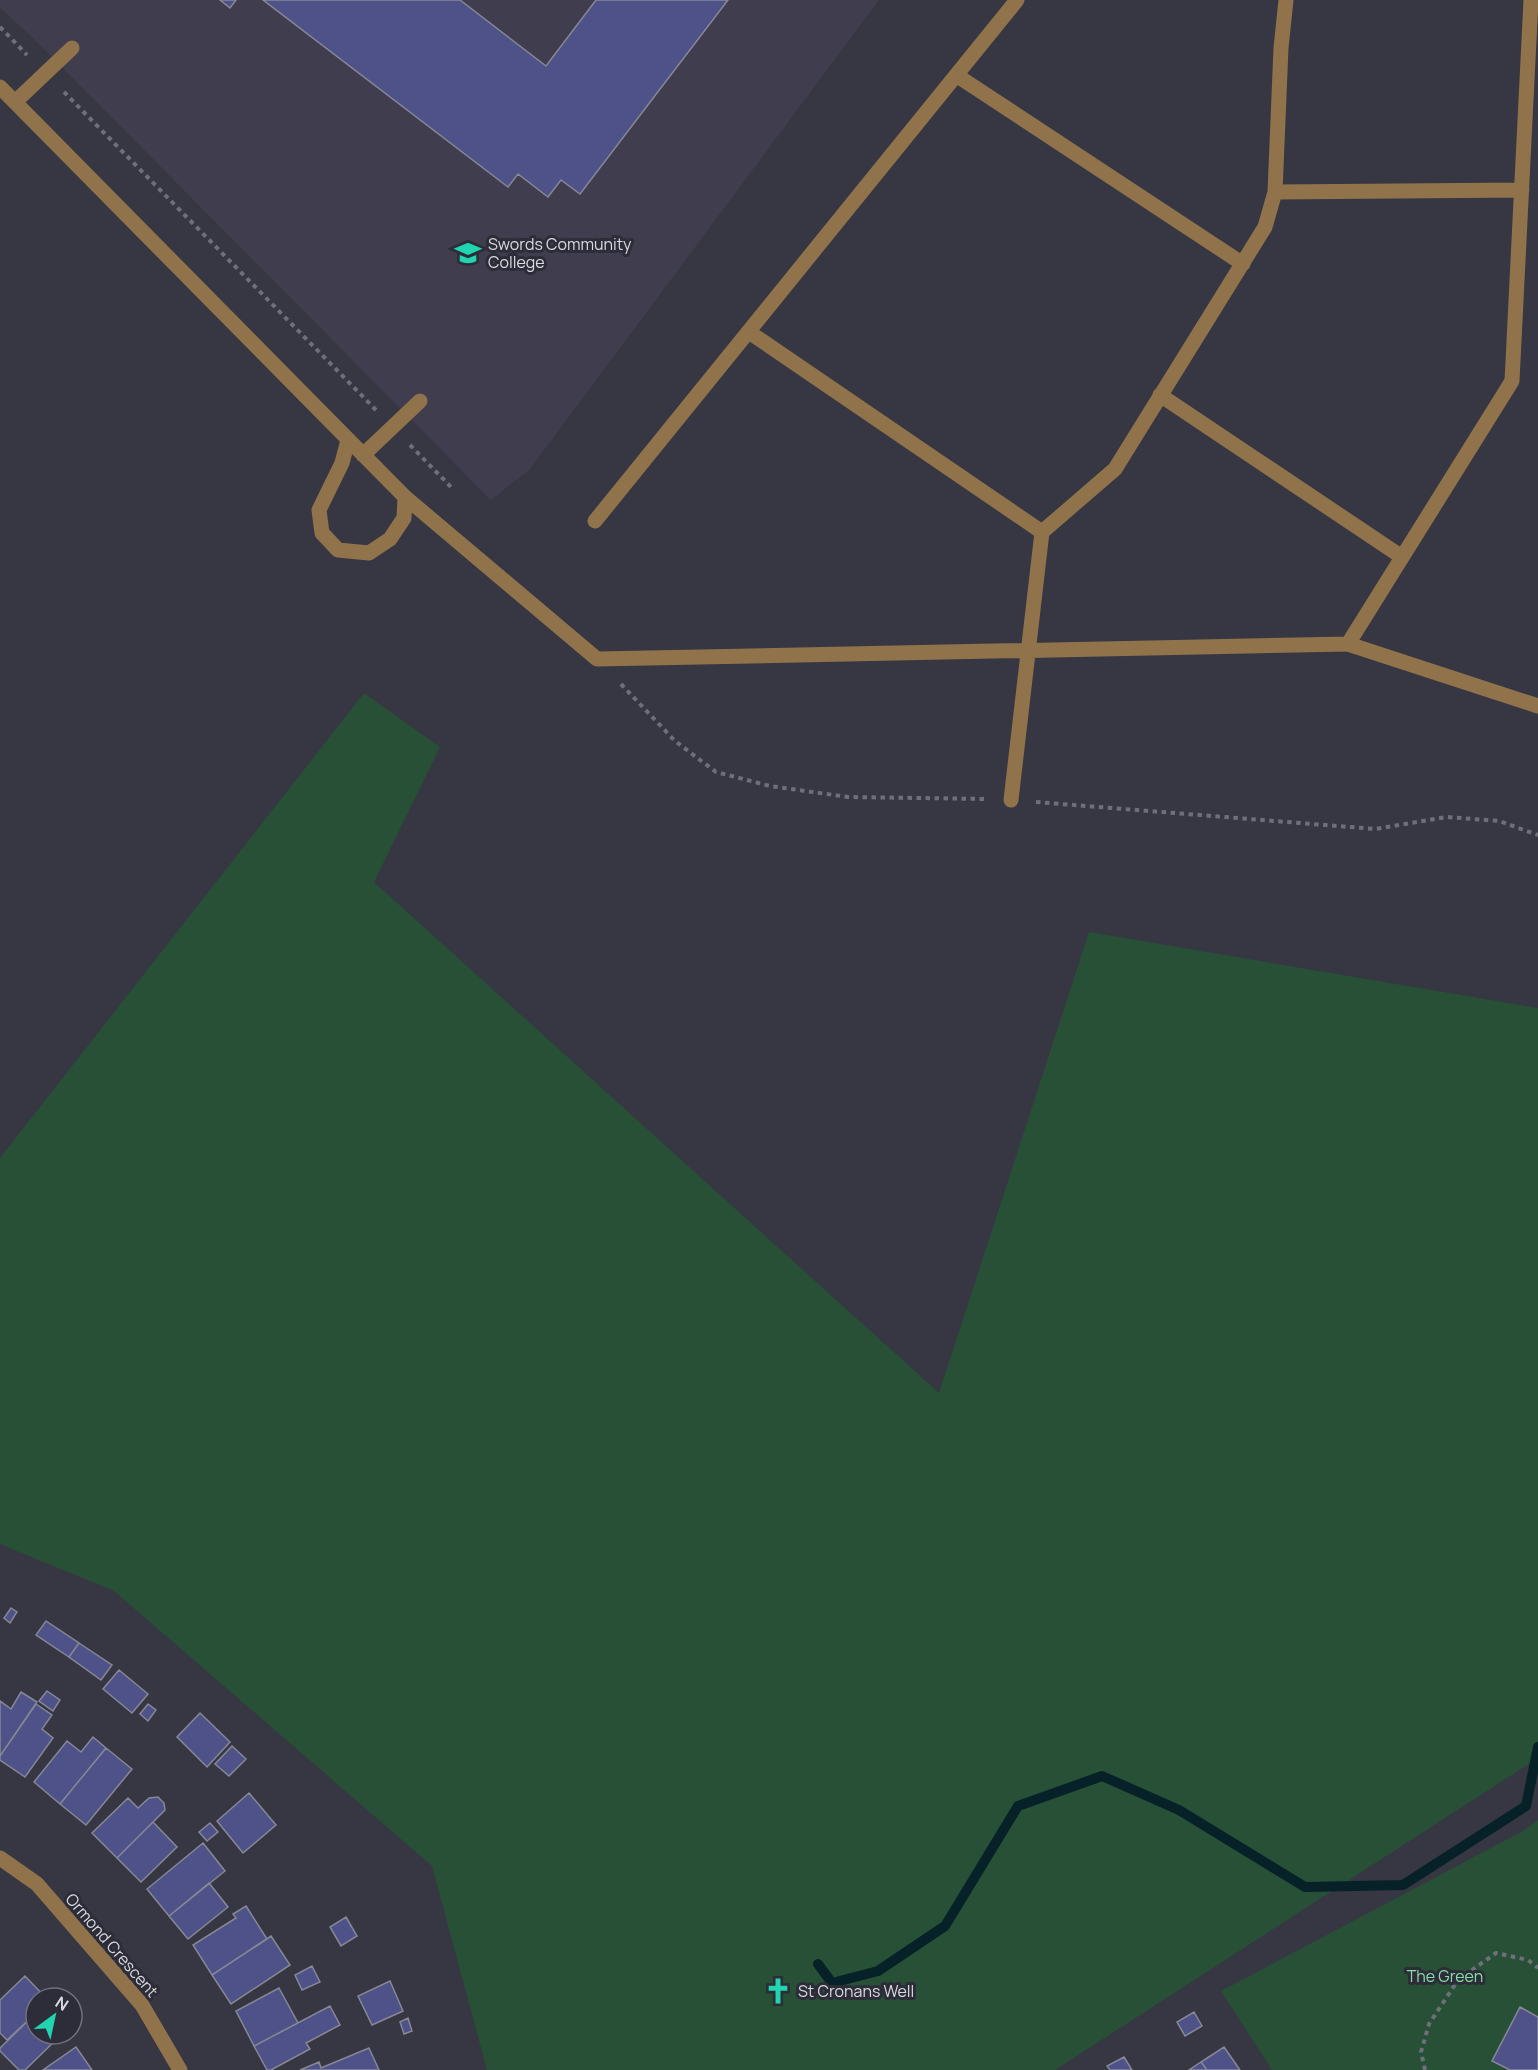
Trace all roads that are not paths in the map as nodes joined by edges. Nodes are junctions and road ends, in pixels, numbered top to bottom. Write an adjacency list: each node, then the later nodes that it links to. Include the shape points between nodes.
1 (1017, 0): 5 (street)
2 (1286, 0): 9 (street)
3 (1531, 0): 8 (street)
4 (72, 48): 7 (street)
5 (956, 75): 10 (street); 11 (street)
6 (0, 87): 7 (street)
7 (15, 102): 14 (street)
8 (1522, 190): 9 (street); 19 (street, via 1512,381)
9 (1275, 192): 10 (street, via 1265,227)
10 (1243, 264): 12 (street)
11 (749, 332): 17 (street); 18 (street)
12 (1160, 395): 18 (street, via 1115,469); 19 (street)
13 (420, 402): 15 (street)
14 (348, 440): 15 (street); 16 (street, via 342,463 319,510 322,534 338,550 369,553 390,539 404,518)
15 (363, 455): 16 (street)
16 (405, 496): 21 (street, via 597,659)
17 (595, 521)
18 (1042, 532): 21 (street)
19 (1402, 557): 20 (street)
20 (1348, 644): 21 (street); 22 (street)
21 (1029, 650): 23 (street)
22 (1538, 706)
23 (1011, 800)
24 (0, 1858): 25 (street, Ormond Crescent, via 37,1884 142,2005)
25 (180, 2070)

